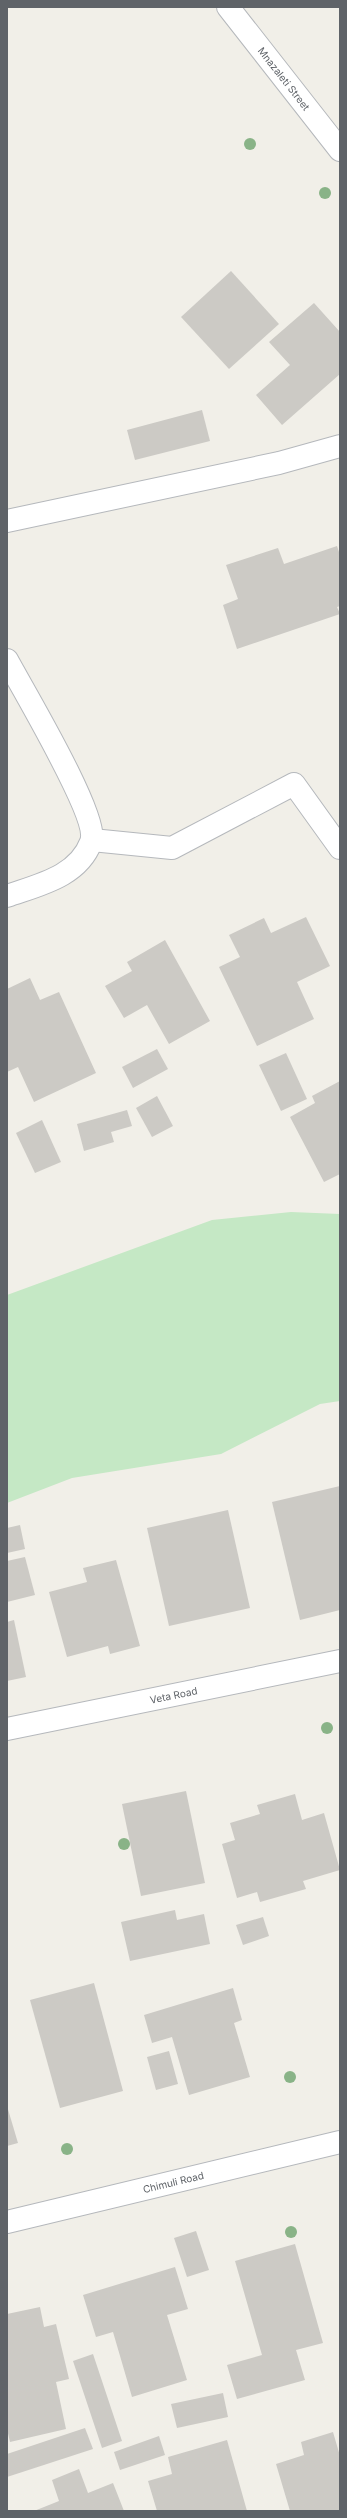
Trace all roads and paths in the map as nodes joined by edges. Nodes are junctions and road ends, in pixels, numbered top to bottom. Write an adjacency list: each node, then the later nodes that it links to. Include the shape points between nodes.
1 (228, 7): 2 (street, Mnazaleti Street)
2 (340, 150)
3 (340, 446): 4 (street, via 279,463)
4 (7, 521)
5 (7, 660): 6 (street, via 77,790 90,820)
6 (92, 840): 7 (street, via 172,848 294,784); 8 (street, via 81,860 61,876)
7 (340, 848)
8 (7, 896)
9 (340, 1661): 10 (street, Veta Road)
10 (7, 1729)
11 (340, 2142): 12 (street, Chimuli Road)
12 (7, 2222)

